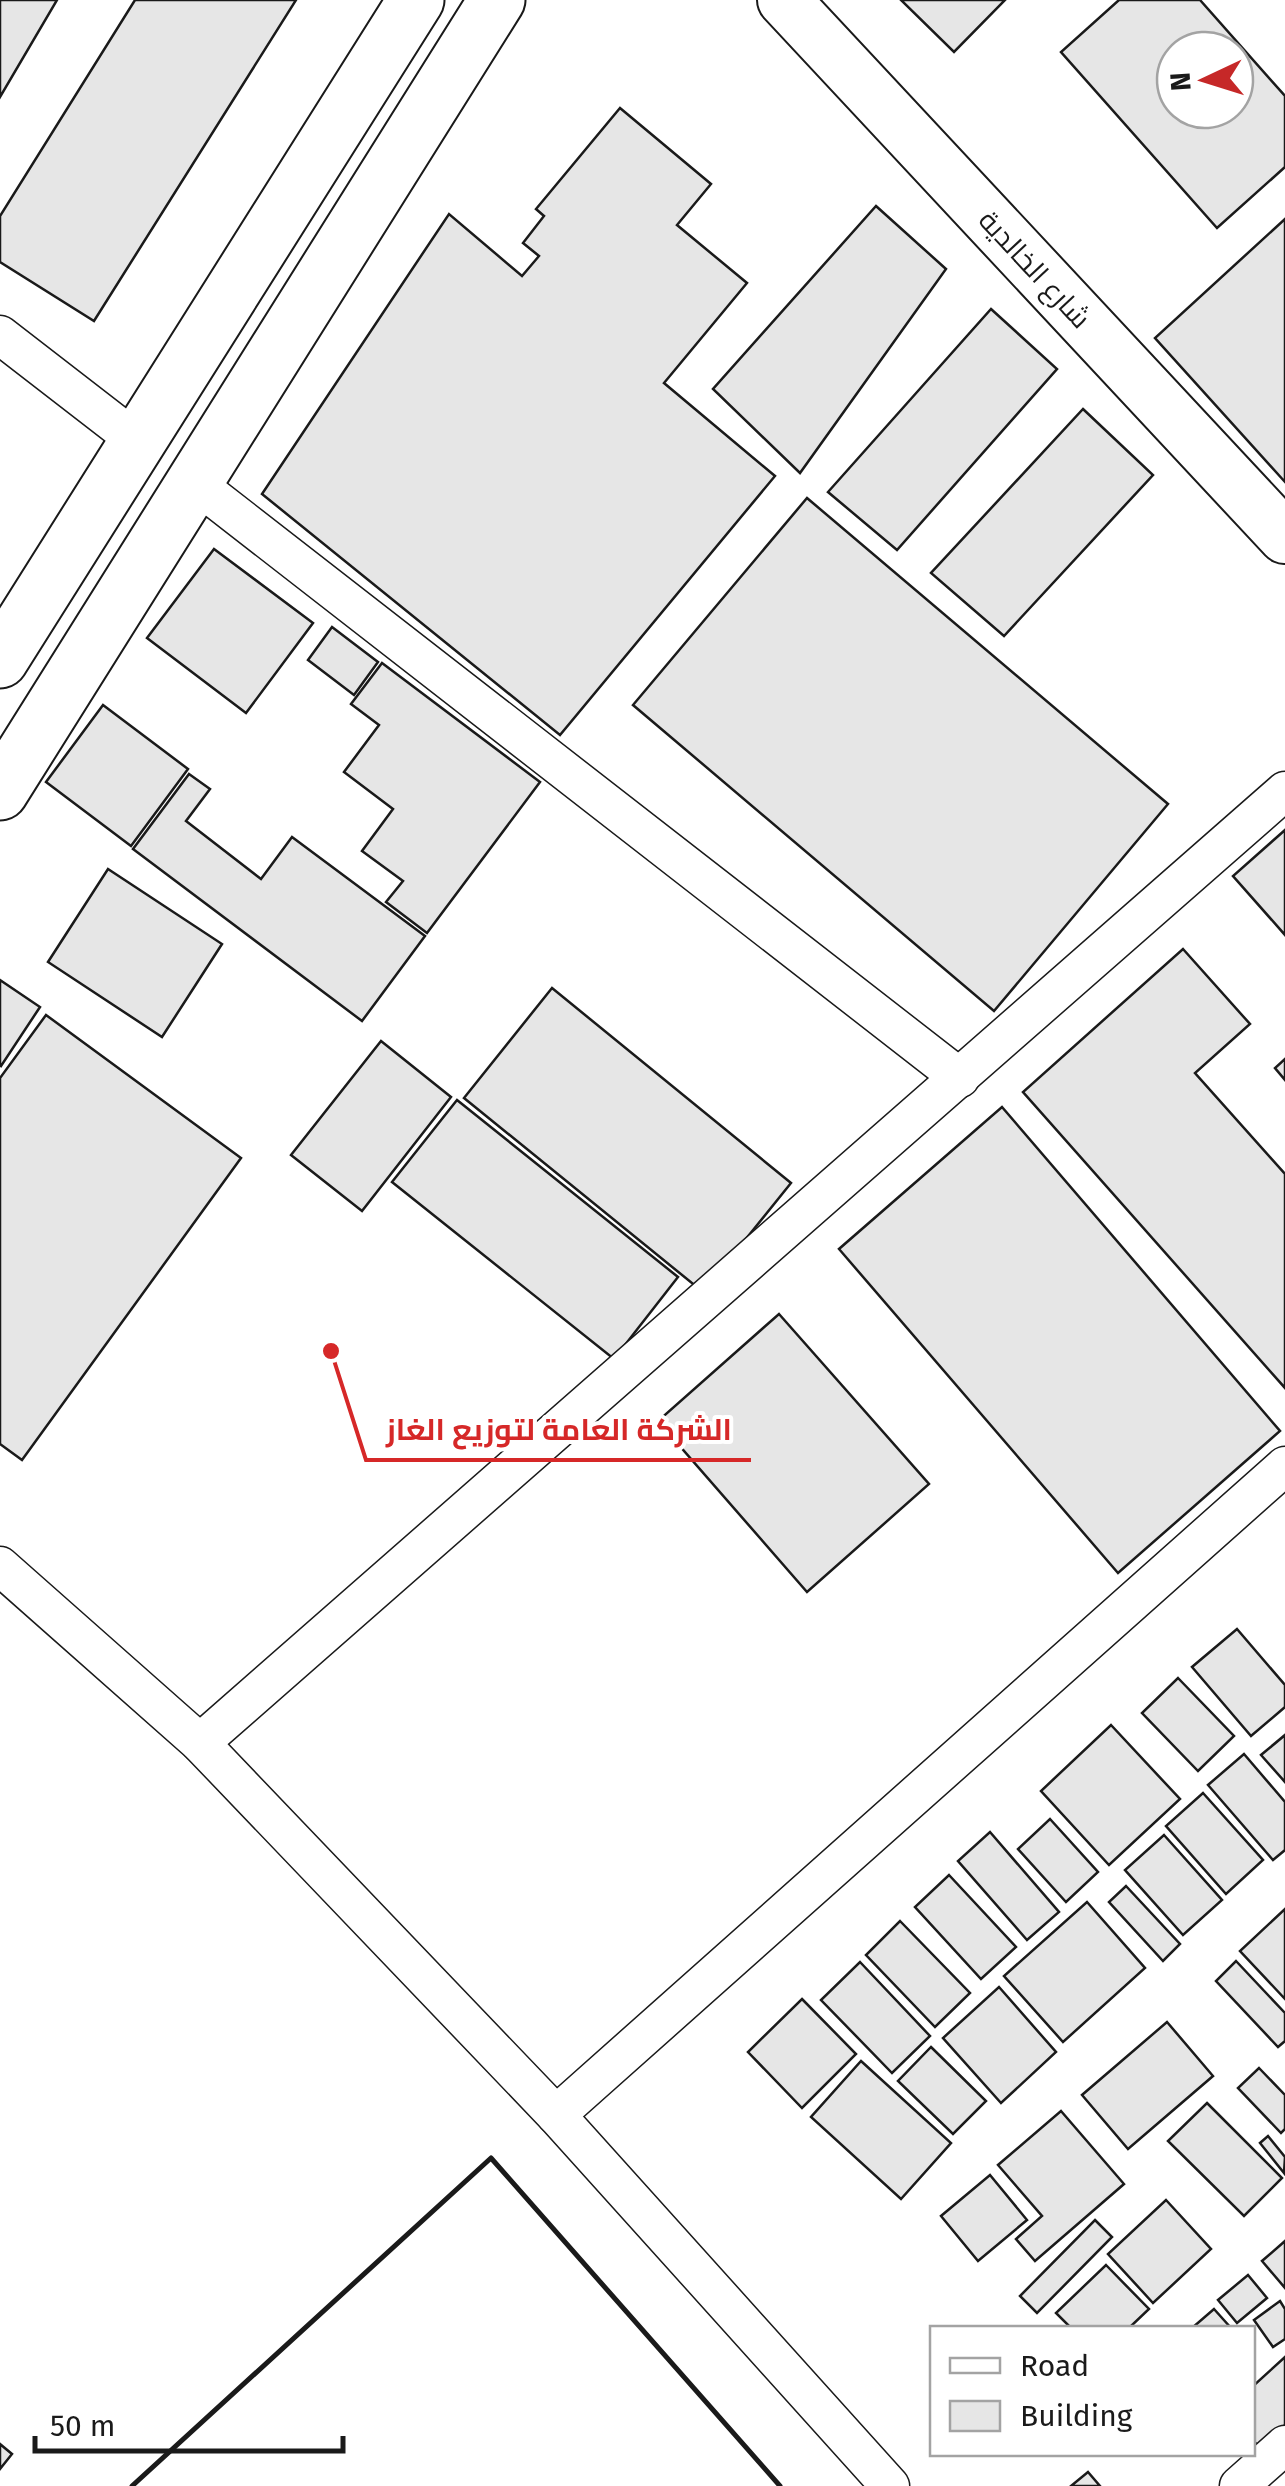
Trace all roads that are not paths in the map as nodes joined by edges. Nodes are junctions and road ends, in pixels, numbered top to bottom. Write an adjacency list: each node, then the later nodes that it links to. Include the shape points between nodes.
1 (416, 0): 5 (main road)
2 (498, 0): 6 (main road)
3 (784, 0): 7 (main road, شارع الخالدية)
4 (0, 335): 5 (street)
5 (137, 441): 8 (main road)
6 (196, 483): 9 (main road); 11 (street)
7 (1285, 537)
8 (0, 660)
9 (0, 792)
10 (1285, 792): 11 (street)
11 (960, 1078): 14 (street)
12 (1285, 1466): 15 (street)
13 (0, 1566): 14 (street)
14 (200, 1743): 15 (street)
15 (556, 2115): 17 (street)
16 (1285, 2445): 18 (street)
17 (890, 2486)
18 (1239, 2486)

